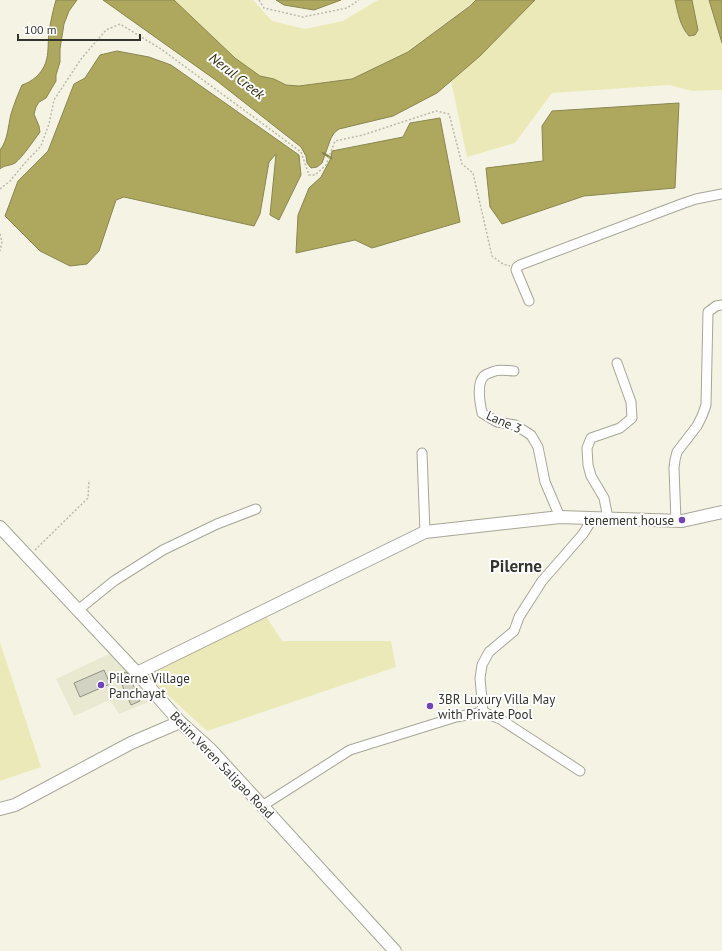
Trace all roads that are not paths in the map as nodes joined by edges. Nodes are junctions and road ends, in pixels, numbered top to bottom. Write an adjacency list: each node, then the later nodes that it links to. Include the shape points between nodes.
1 (722, 194): 2 (street, via 684,203 520,266 516,270)
2 (529, 301)
3 (722, 306): 12 (street, via 716,306 708,312 706,405 697,426 677,452 675,460)
4 (617, 363): 11 (street, via 631,402 632,418 620,428 591,438 588,448 588,465 604,498)
5 (514, 371): 9 (street, Lane 3, via 496,370 484,376 479,392 482,413 497,422 515,425 531,435 538,447 545,482)
6 (422, 453): 14 (street)
7 (256, 509): 15 (street, via 217,524 163,550 114,581)
8 (722, 512): 12 (main road)
9 (560, 517): 10 (main road); 14 (main road)
10 (593, 518): 11 (main road); 17 (street, via 583,534 542,581 519,617 514,631 489,652 482,665 480,678)
11 (608, 518): 12 (main road)
12 (676, 521)
13 (0, 527): 15 (main road, Betim Veren Saligao Road)
14 (425, 532): 16 (main road)
15 (78, 610): 16 (main road, Betim Veren Saligao Road)
16 (137, 673): 18 (main road, Betim Veren Saligao Road)
17 (483, 712): 19 (street, via 500,719); 20 (street, via 456,717 350,750)
18 (180, 722): 20 (main road, Betim Veren Saligao Road, via 211,750); 21 (main road, via 131,743 15,805)
19 (580, 771)
20 (262, 806): 22 (main road, Betim Veren Saligao Road)
21 (0, 809)
22 (395, 951)

